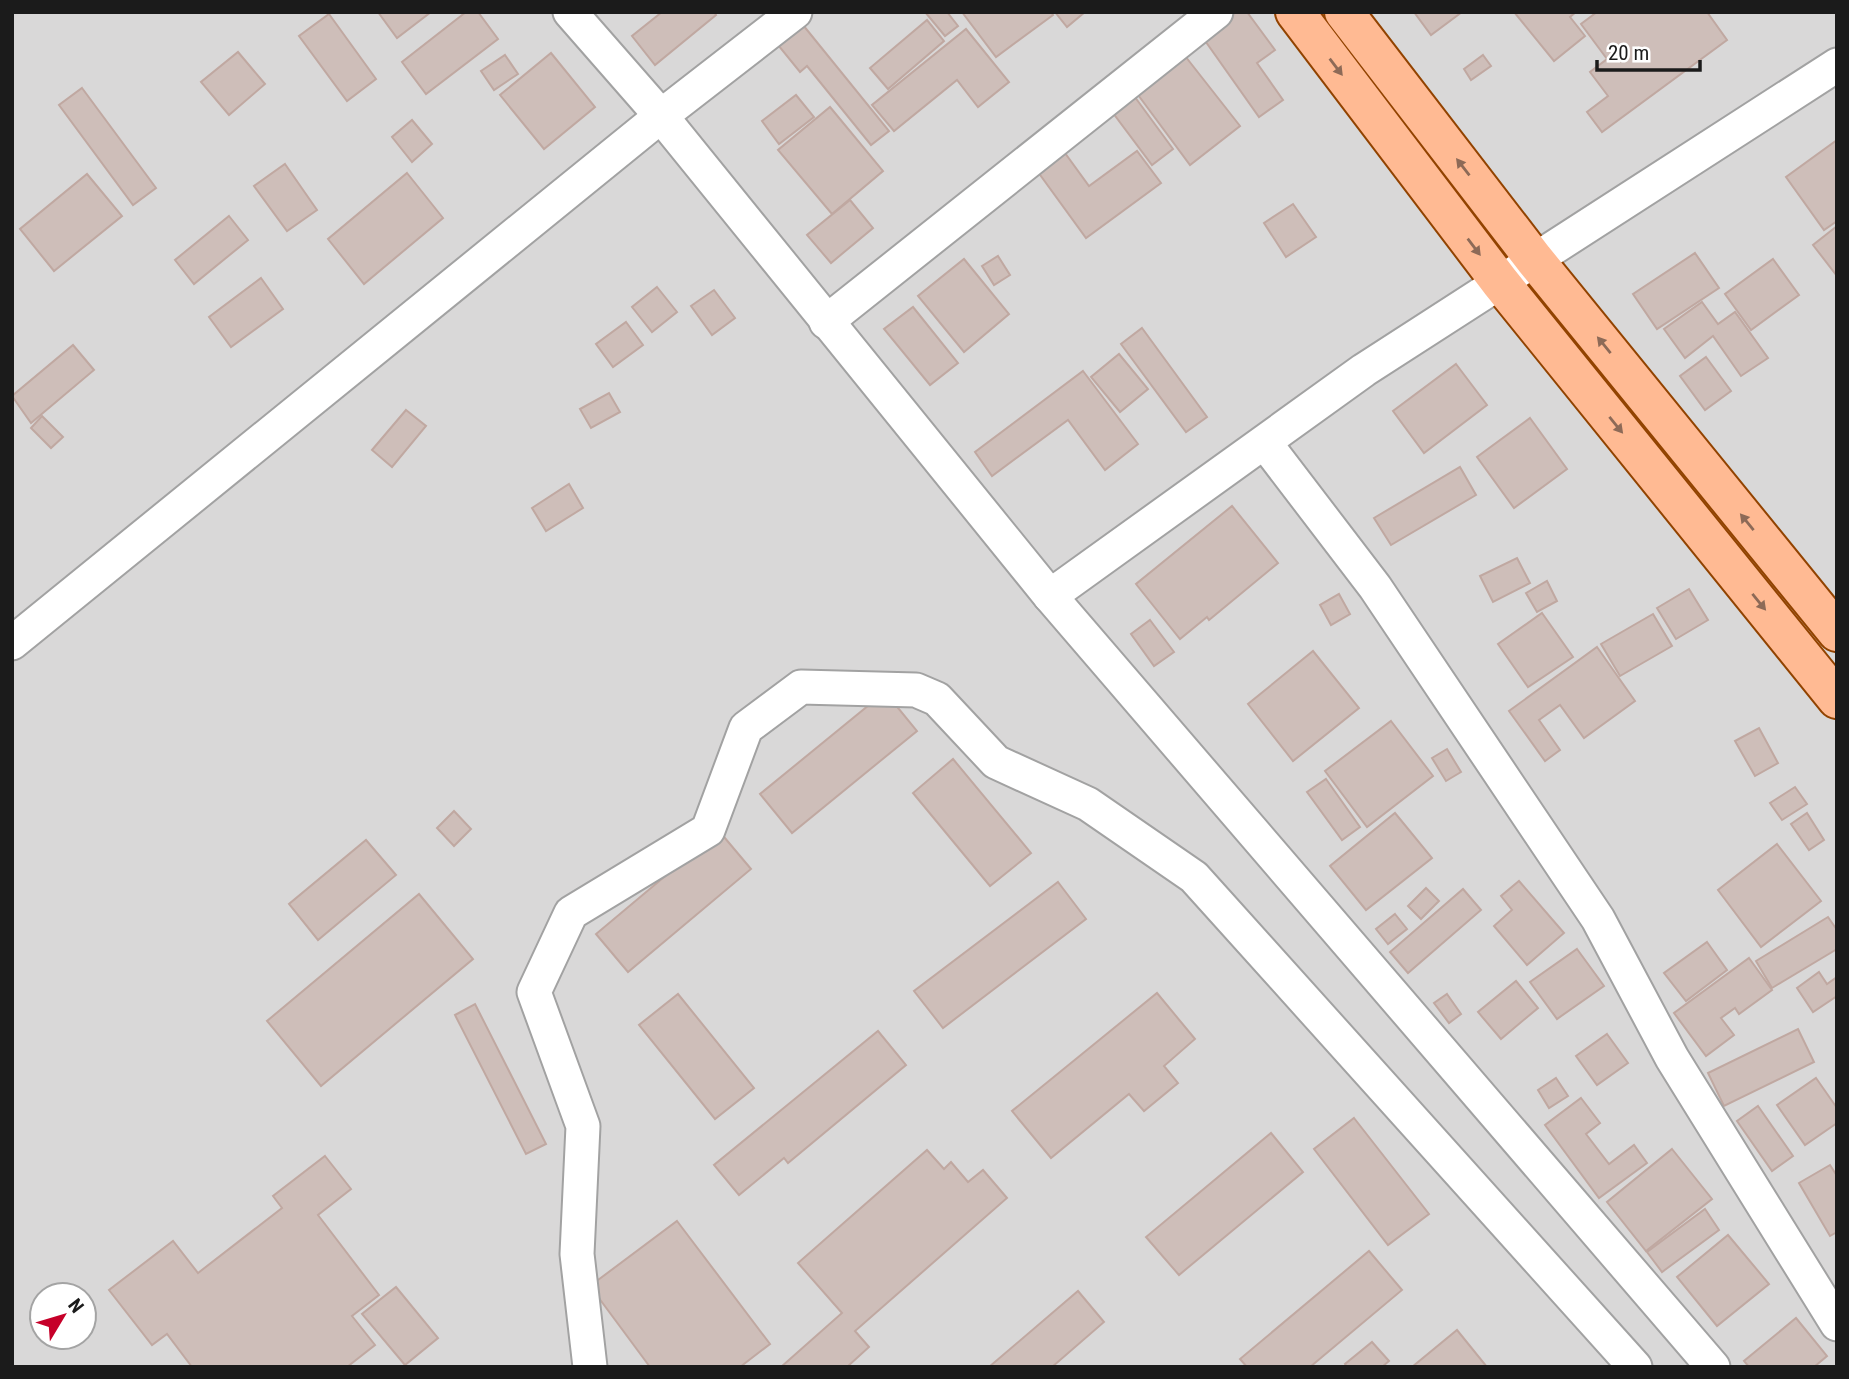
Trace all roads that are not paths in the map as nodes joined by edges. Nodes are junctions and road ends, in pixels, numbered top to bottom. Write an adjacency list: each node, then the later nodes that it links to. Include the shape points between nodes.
1 (570, 12): 7 (street)
2 (795, 12): 7 (street)
3 (1216, 12): 10 (street)
4 (1294, 12): 9 (main road, one-way to 9)
5 (1344, 12): 8 (main road, one-way to 5)
6 (1834, 73): 8 (street)
7 (661, 116): 10 (street); 14 (street)
8 (1534, 259): 9 (street); 13 (main road, one-way to 8)
9 (1500, 282): 11 (street, via 1364,370); 15 (main road, one-way to 15)
10 (827, 322): 12 (street)
11 (1265, 443): 12 (street); 16 (street, via 1375,587 1598,919 1672,1058)
12 (1051, 596): 19 (street)
13 (1837, 632)
14 (12, 643)
15 (1837, 699)
16 (1837, 1324)
17 (590, 1367): 18 (street, via 577,1254 583,1126 534,992 571,913 708,830 746,728 801,687 916,690 937,699 996,762 1088,804 1194,877)
18 (1635, 1367)
19 (1713, 1367)

